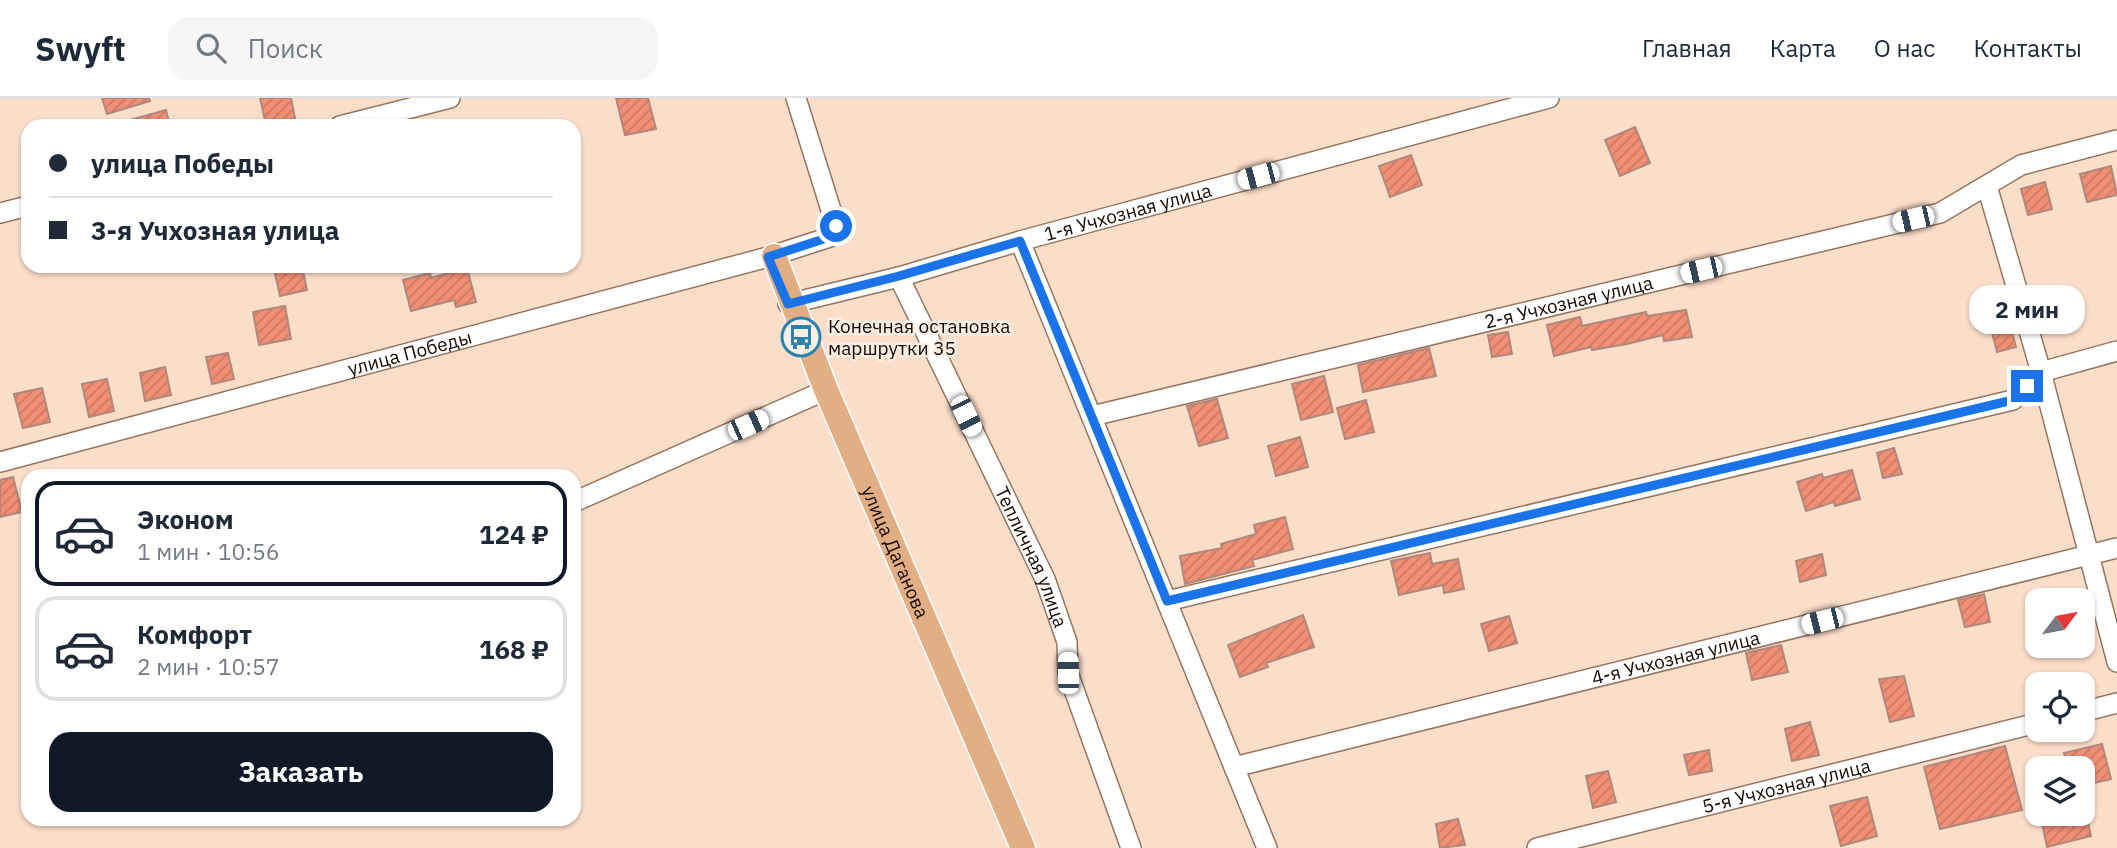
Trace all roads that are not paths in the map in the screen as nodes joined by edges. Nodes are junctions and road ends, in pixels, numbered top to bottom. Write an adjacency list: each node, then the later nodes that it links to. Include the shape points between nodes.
1 (450, 98): 4 (street)
2 (796, 98): 10 (street, улица Победы, via 836,226 830,237)
3 (1549, 98): 9 (street, 1-я Учхозная улица)
4 (368, 119)
5 (2117, 140): 6 (street, 2-я Учхозная улица, via 2021,165)
6 (1987, 186): 14 (street); 16 (street, 2-я Учхозная улица, via 1940,213)
7 (21, 208): 8 (street)
8 (0, 213)
9 (1020, 241): 11 (street, 1-я Учхозная улица); 16 (street)
10 (771, 257): 12 (main road, улица Даганова); 17 (street, улица Победы)
11 (899, 276): 12 (street, 1-я Учхозная улица); 28 (street, Тепличная улица, via 1045,579 1068,642 1068,673)
12 (790, 304): 15 (main road, улица Даганова)
13 (2117, 351): 14 (street)
14 (2041, 372): 20 (street); 21 (street, via 2013,400)
15 (824, 391): 18 (street); 27 (main road, улица Даганова)
16 (1092, 416): 21 (street)
17 (0, 462)
18 (581, 499)
19 (2117, 548): 20 (street, 4-я Учхозная улица)
20 (2089, 555): 22 (street); 26 (street, 4-я Учхозная улица)
21 (1167, 601): 26 (street)
22 (2117, 662)
23 (2117, 703): 24 (street)
24 (2095, 709)
25 (2025, 726): 30 (street, 5-я Учхозная улица)
26 (1234, 766): 29 (street)
27 (1020, 848)
28 (1131, 848)
29 (1267, 848)
30 (1537, 848)

